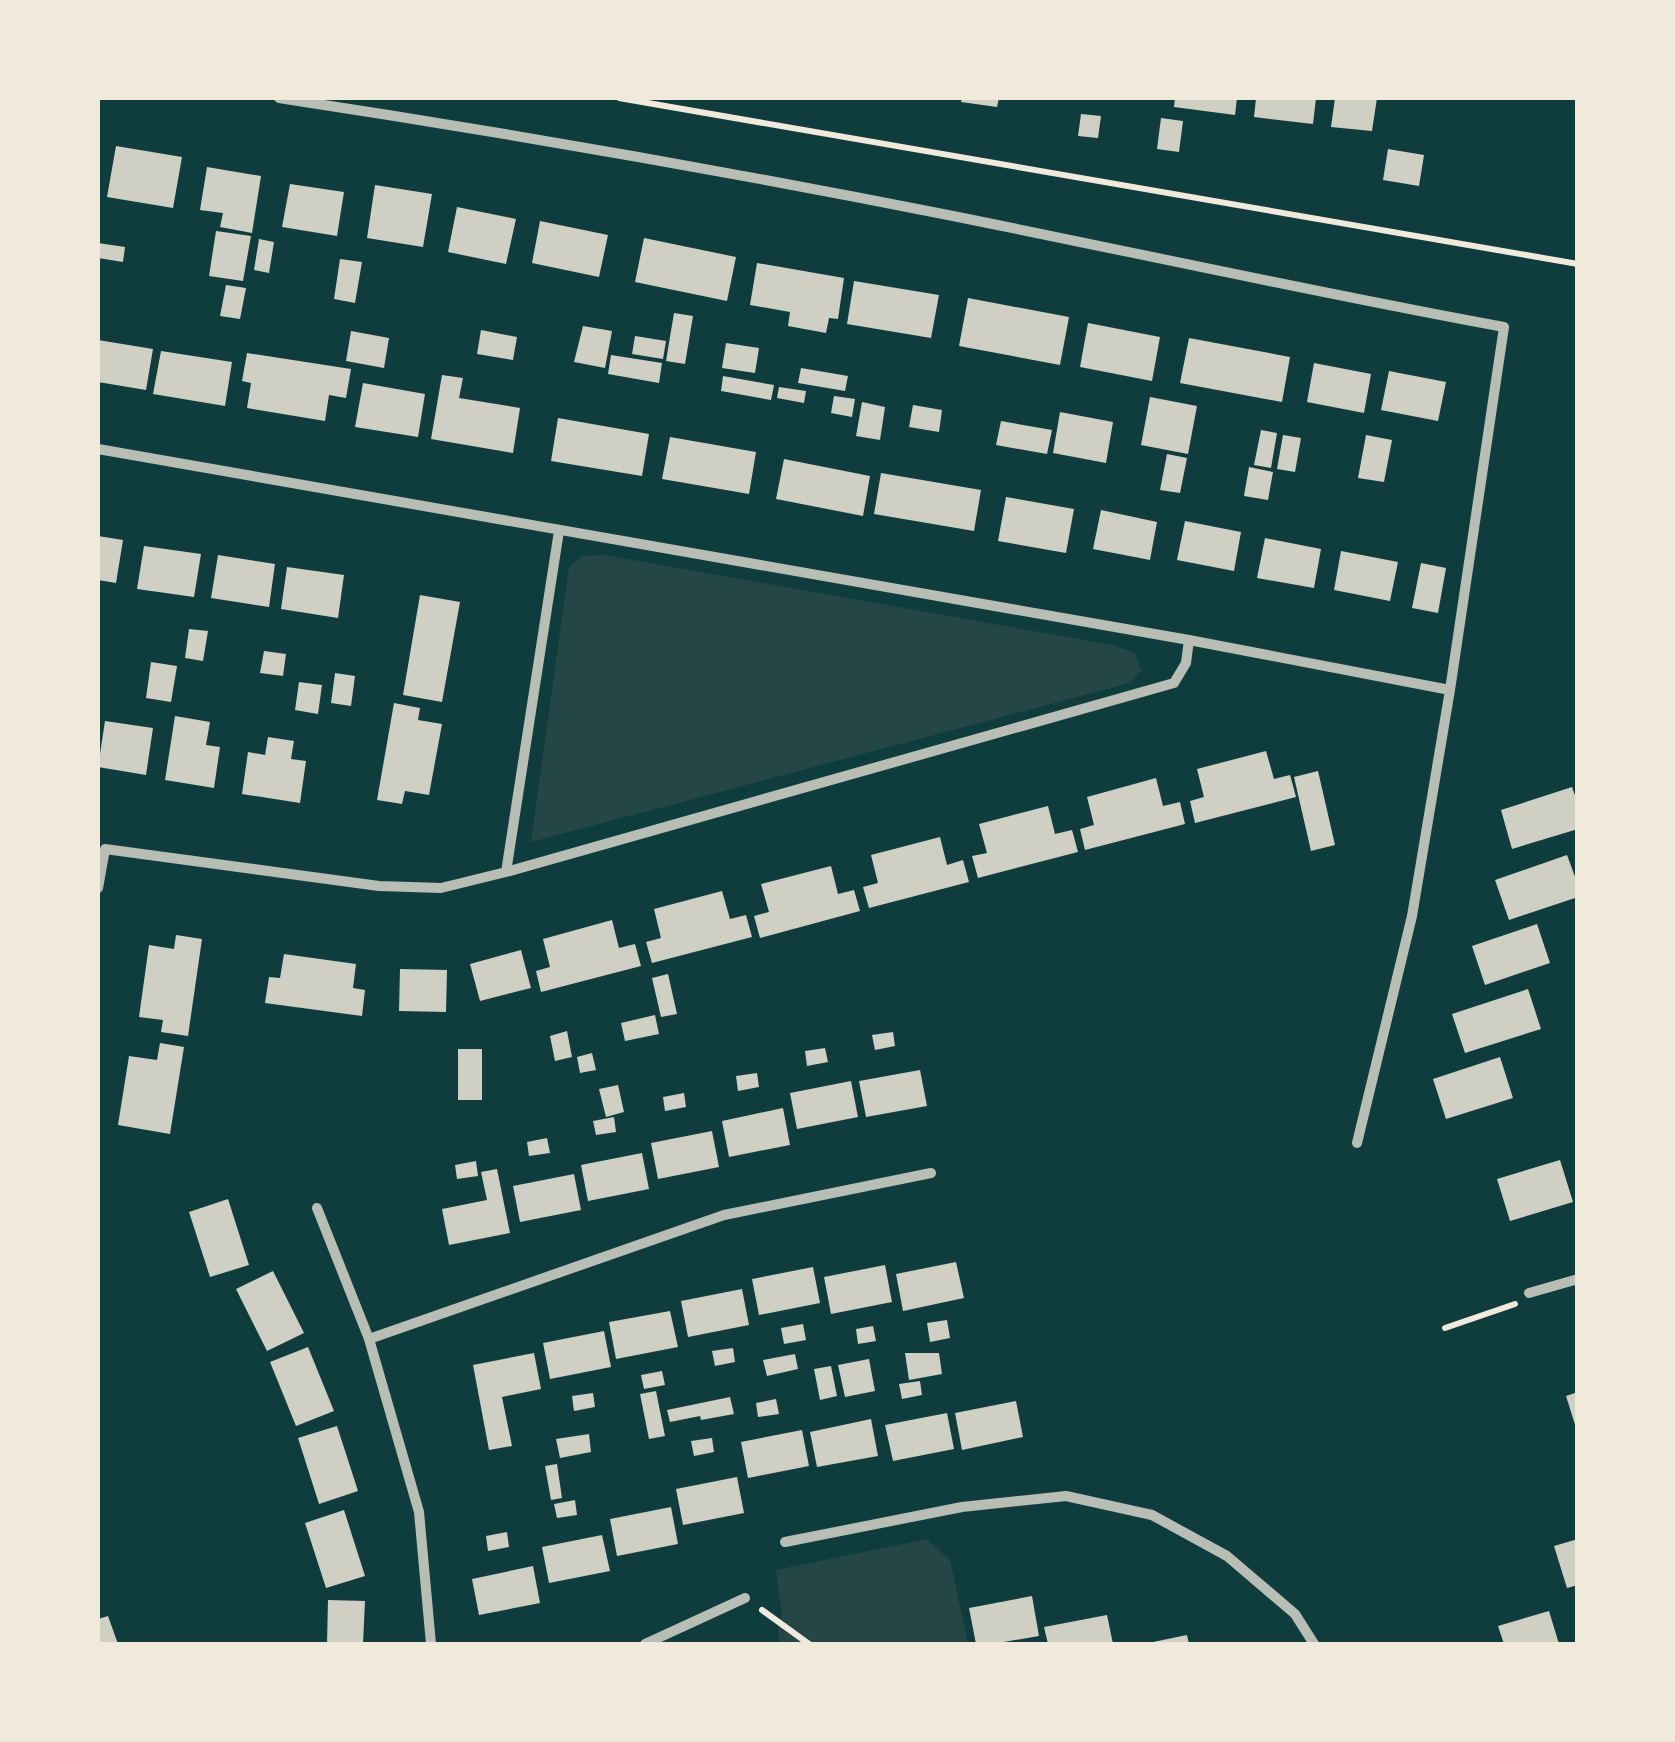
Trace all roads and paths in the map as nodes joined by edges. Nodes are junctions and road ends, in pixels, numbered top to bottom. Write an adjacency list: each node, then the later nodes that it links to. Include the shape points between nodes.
1 (279, 98): 7 (street, via 669,162 1504,327)
2 (620, 98): 3 (path)
3 (1578, 264)
4 (98, 449): 5 (street)
5 (560, 531): 6 (street); 8 (street)
6 (1190, 640): 7 (street); 8 (street, via 1174,683)
7 (1450, 690): 10 (street, via 1412,916)
8 (506, 872): 9 (street, via 441,888 379,886 106,849)
9 (98, 888)
10 (1357, 1143)
11 (931, 1174): 16 (street, via 724,1215)
12 (317, 1208): 16 (street)
13 (1578, 1279): 14 (street)
14 (1529, 1293): 15 (path, via 1512,1306)
15 (1446, 1328)
16 (369, 1339): 19 (street, via 419,1512)
17 (786, 1542): 22 (street, via 962,1507 1066,1496 1152,1515 1227,1556 1295,1614)
18 (745, 1598): 20 (street); 21 (path)
19 (431, 1644)
20 (645, 1644)
21 (810, 1644)
22 (1314, 1644)

